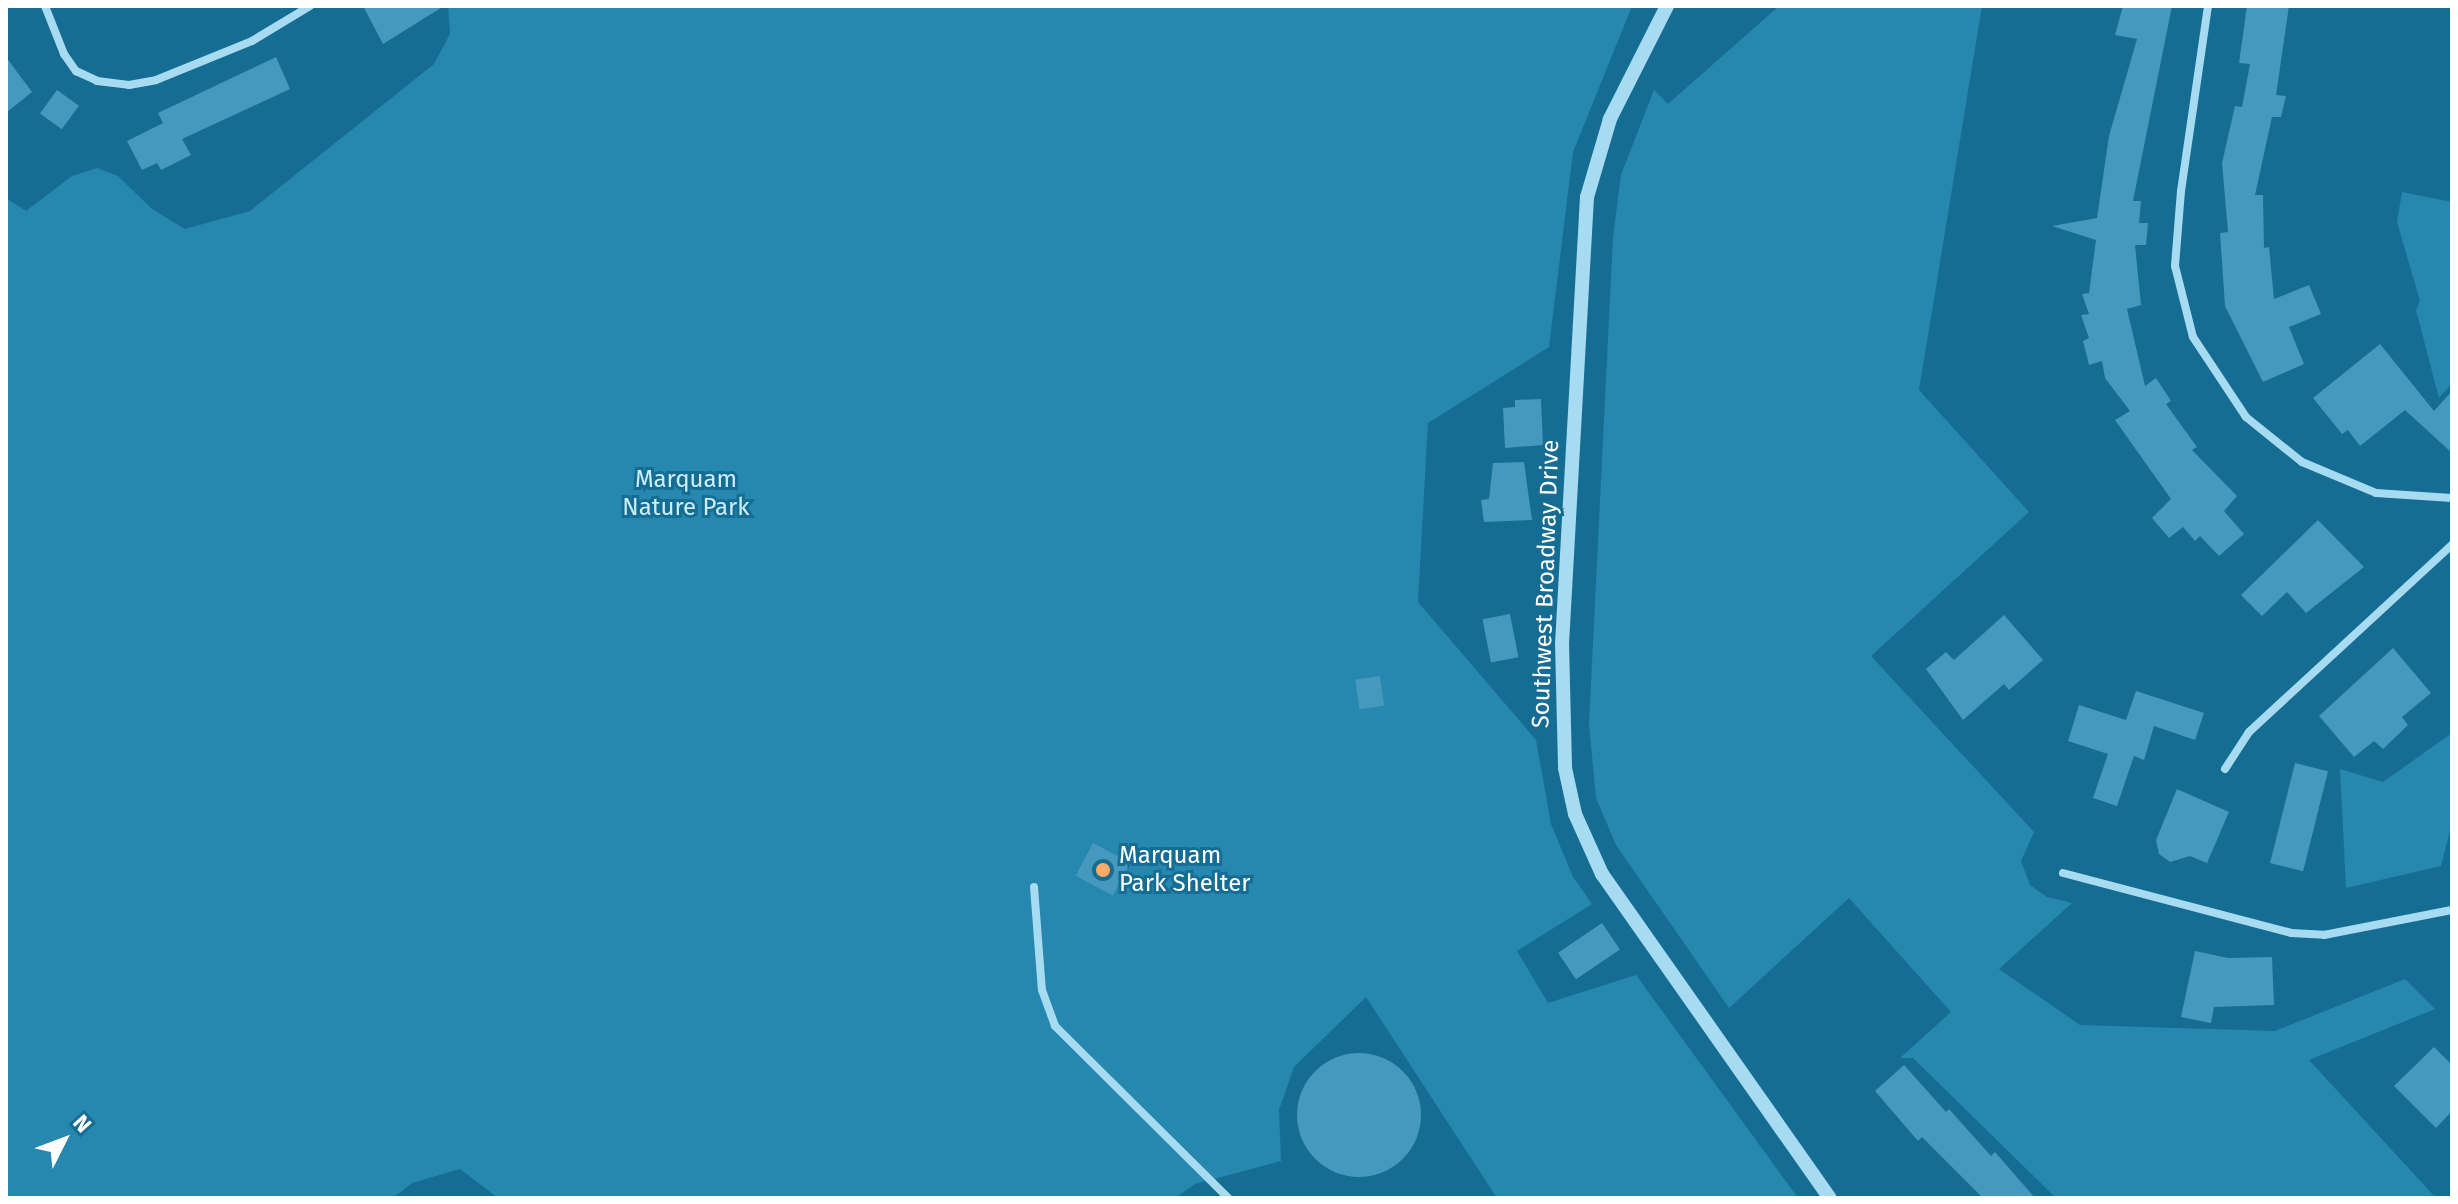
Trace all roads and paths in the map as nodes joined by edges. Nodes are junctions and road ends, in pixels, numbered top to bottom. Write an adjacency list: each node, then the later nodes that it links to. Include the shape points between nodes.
1 (45, 6): 2 (street, via 76,71 97,81 129,85 252,41)
2 (310, 6)
3 (1667, 6): 12 (street, Southwest Broadway Drive, via 1610,119 1587,197 1562,643 1565,768 1575,814 1602,874)
4 (2208, 6): 5 (street, via 2175,266 2193,337 2246,417 2302,462 2376,493)
5 (2452, 498)
6 (2452, 545): 7 (street, via 2249,732)
7 (2225, 769)
8 (2063, 873): 10 (street, via 2291,933 2324,935)
9 (1034, 887): 11 (street, via 1042,990 1055,1026)
10 (2452, 910)
11 (1228, 1198)
12 (1830, 1198)

